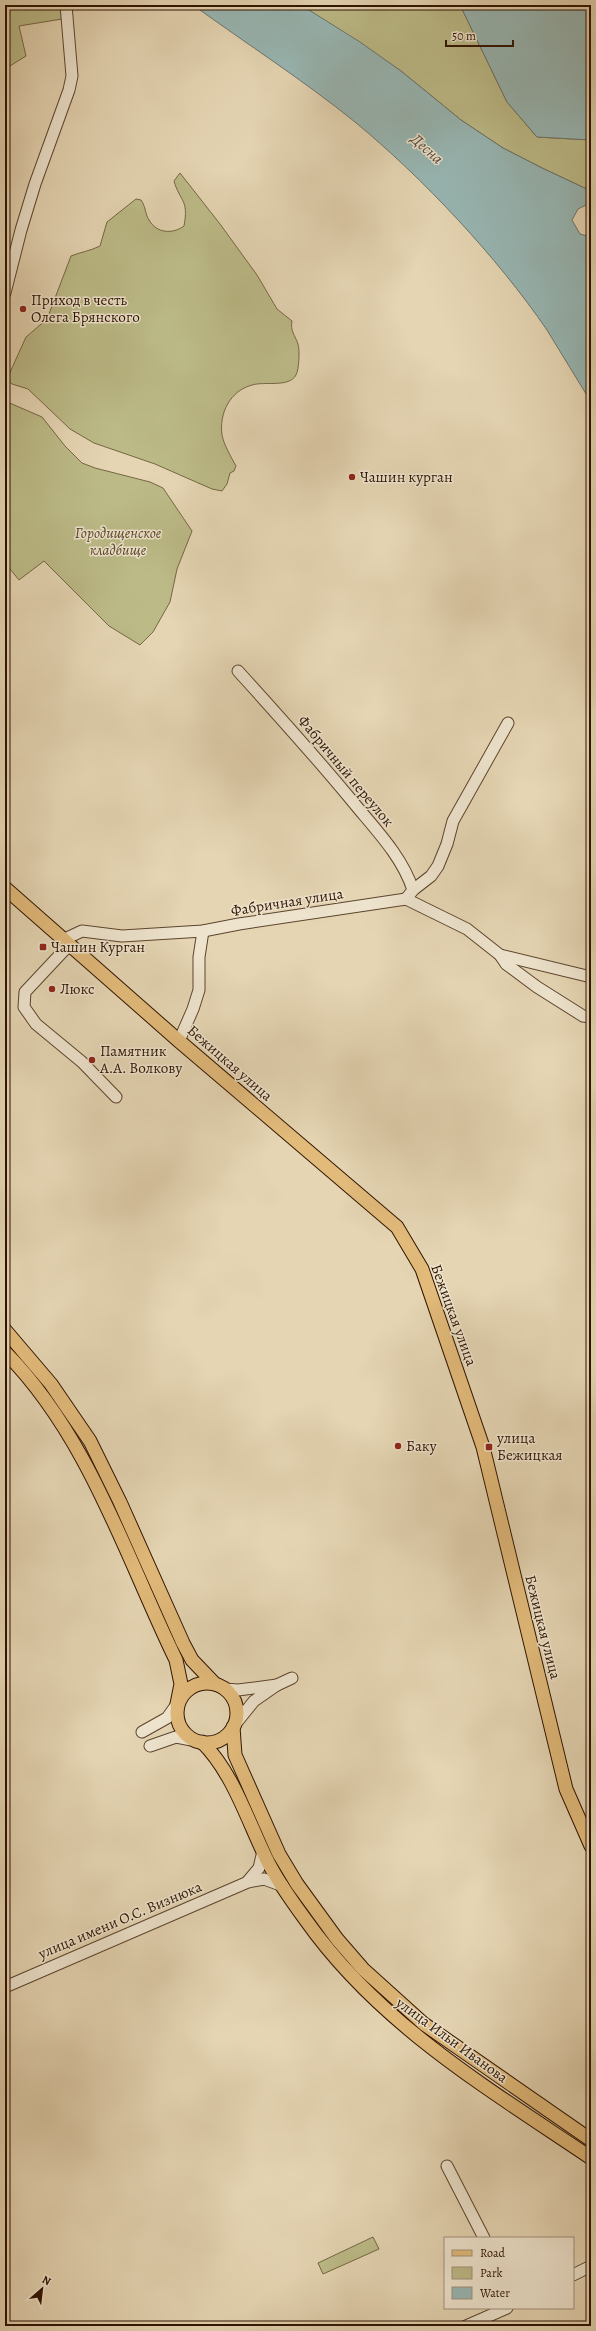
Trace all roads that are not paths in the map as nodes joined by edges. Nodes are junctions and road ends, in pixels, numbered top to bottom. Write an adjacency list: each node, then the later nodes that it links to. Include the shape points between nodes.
1 (66, 5): 2 (street, via 72,76 35,184)
2 (5, 293)
3 (238, 671): 6 (street, Фабричный переулок, via 309,749 391,848 408,875)
4 (508, 723): 6 (street, via 453,821 438,866 431,876)
5 (5, 888): 9 (main road, Бежицкая улица)
6 (413, 890): 7 (street)
7 (406, 899): 8 (street, Фабричная улица); 10 (street, via 467,929)
8 (203, 931): 9 (street, Фабричная улица, via 122,936 82,931); 13 (street, via 198,990)
9 (67, 942): 13 (main road, Бежицкая улица); 14 (street, via 25,992 24,1007 36,1024 82,1062)
10 (500, 955): 11 (street); 12 (street, via 506,964 537,987 583,1016)
11 (591, 977)
12 (591, 1017)
13 (179, 1041): 25 (main road, Бежицкая улица, via 397,1227 422,1269 483,1447 566,1789)
14 (116, 1097)
15 (5, 1330): 19 (main road, via 51,1384 90,1441 183,1644 192,1660)
16 (5, 1352): 20 (main road, via 59,1420 77,1448 101,1495 176,1660 181,1684)
17 (292, 1678): 18 (street)
18 (277, 1684): 19 (street, via 238,1690); 21 (street, via 254,1701)
19 (219, 1686): 20 (main road, via 205,1682 188,1689); 21 (main road, via 235,1702 237,1710)
20 (178, 1704): 22 (street, via 162,1721); 23 (main road, via 176,1714 181,1728 192,1739)
21 (233, 1727): 23 (main road, via 220,1740); 30 (main road, улица Ильи Иванова, via 235,1755 279,1854 337,1940 374,1980 424,2024)
22 (142, 1732)
23 (202, 1742): 24 (street, via 176,1737); 26 (main road, улица Ильи Иванова, via 217,1758)
24 (150, 1746)
25 (591, 1846)
26 (263, 1851): 27 (street, via 259,1868); 28 (main road, улица Ильи Иванова)
27 (248, 1882): 28 (street, via 264,1879); 29 (street, улица имени О.С. Визнюка)
28 (283, 1886): 31 (main road, улица Ильи Иванова, via 327,1948 383,2009 443,2057)
29 (5, 1987)
30 (591, 2140)
31 (591, 2158)
32 (447, 2166): 33 (street)
33 (483, 2237)
34 (591, 2266): 35 (street)
35 (574, 2274)
36 (505, 2309): 37 (street)
37 (466, 2326)

